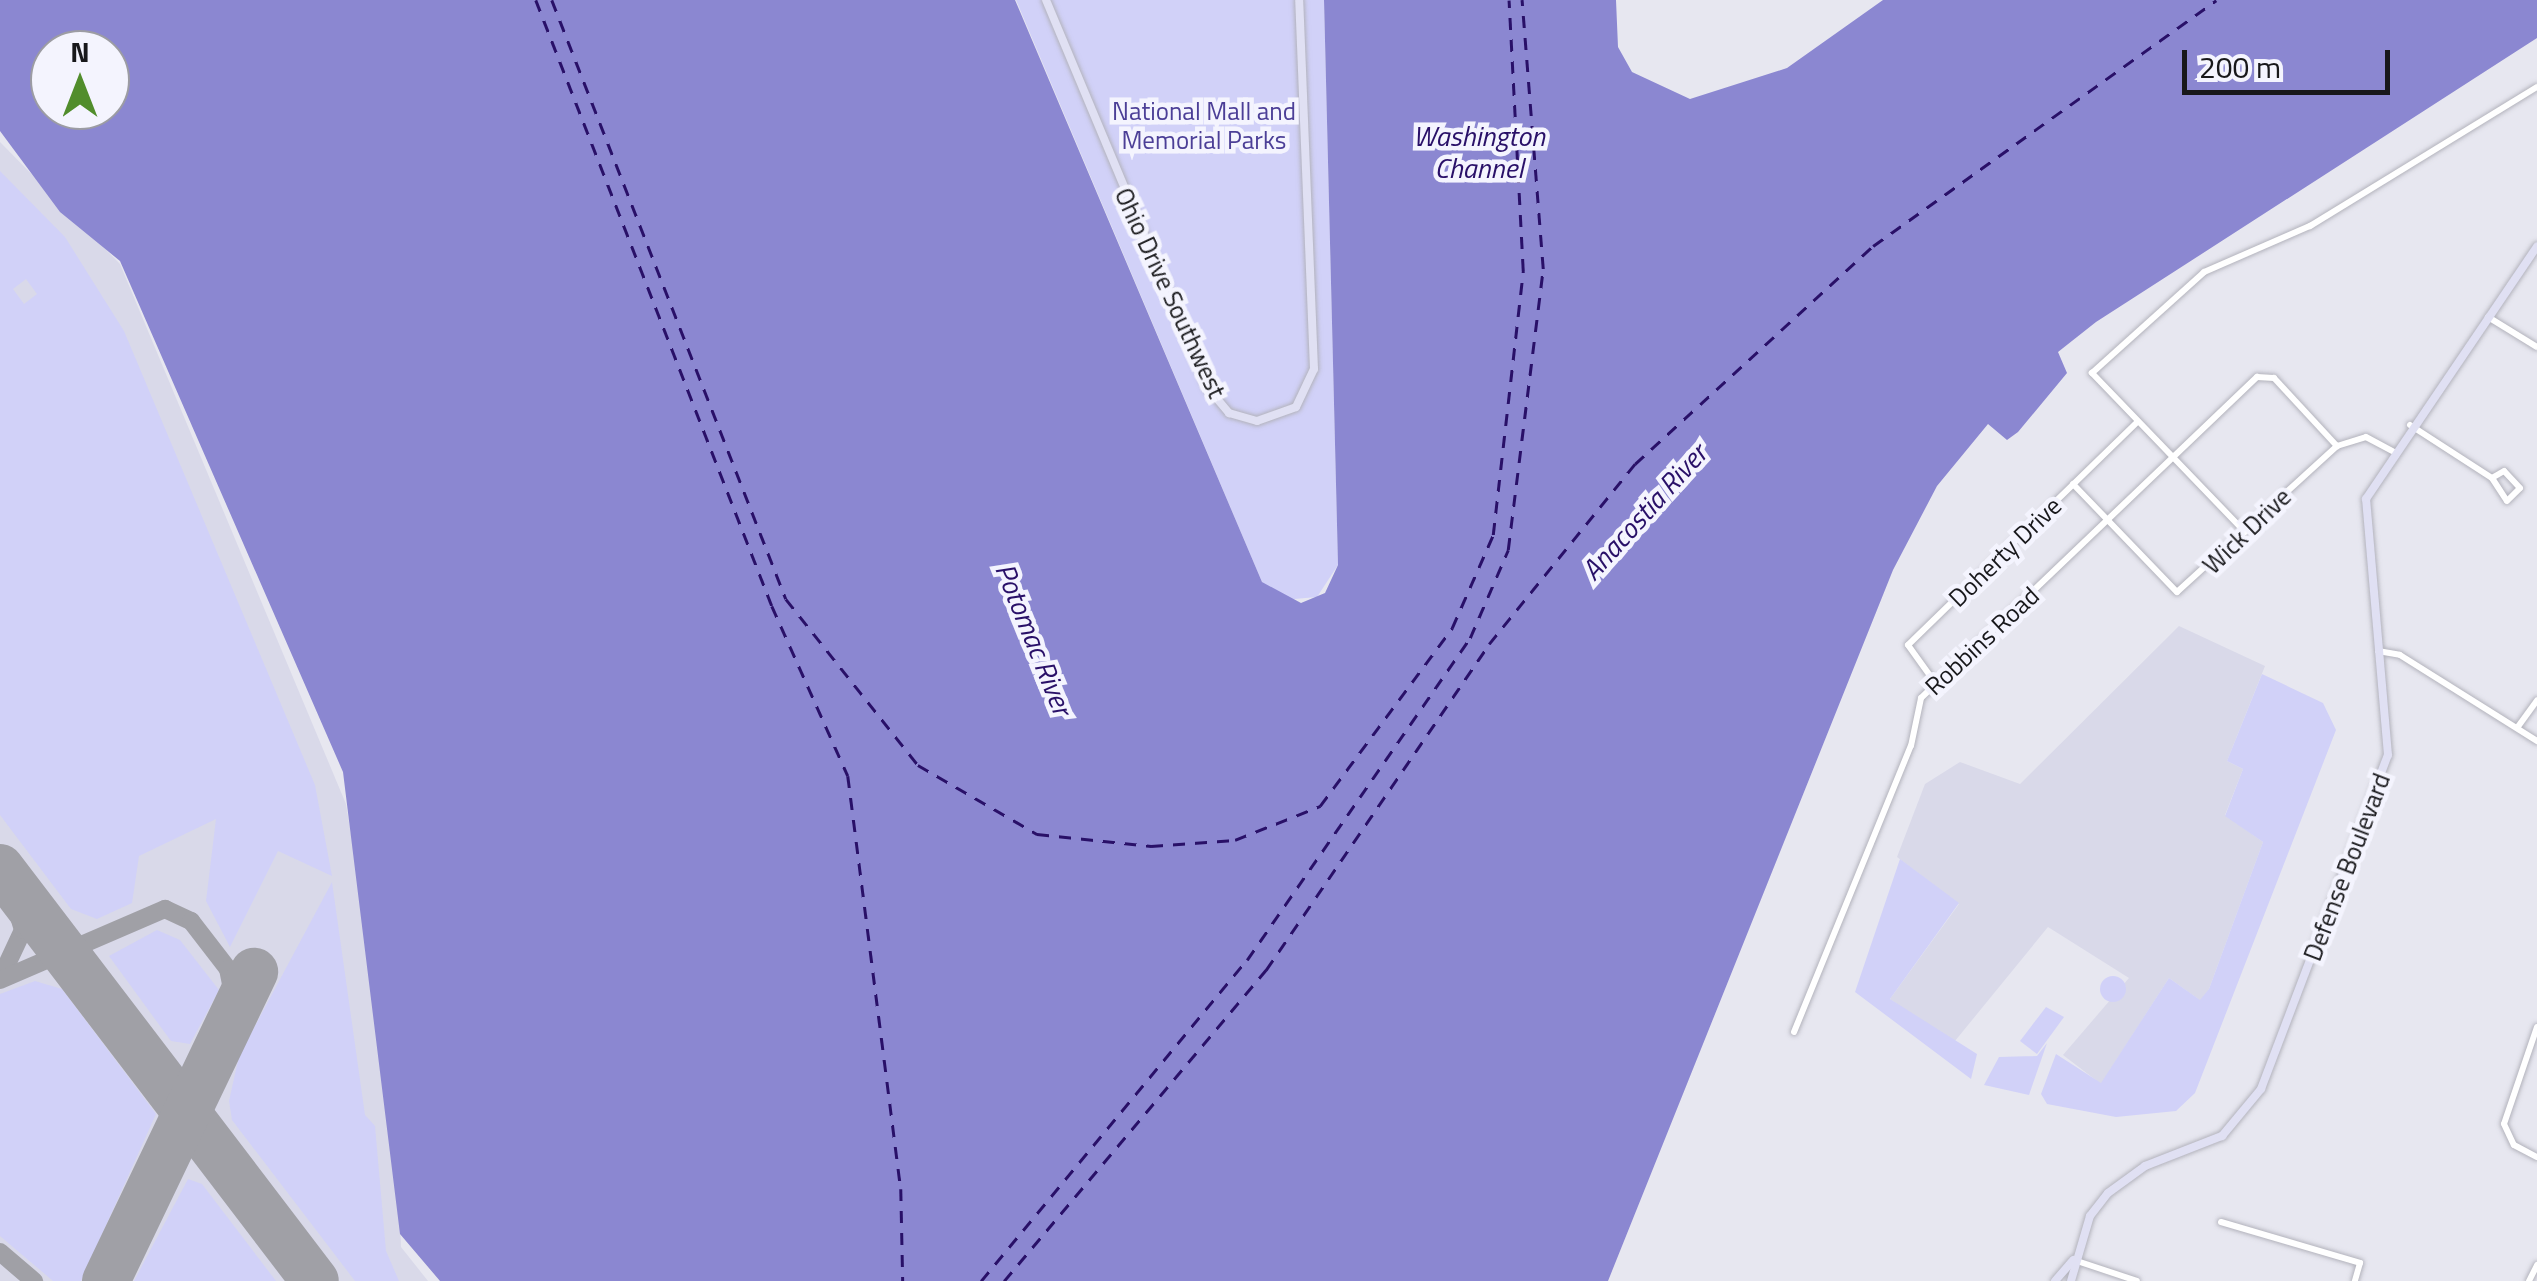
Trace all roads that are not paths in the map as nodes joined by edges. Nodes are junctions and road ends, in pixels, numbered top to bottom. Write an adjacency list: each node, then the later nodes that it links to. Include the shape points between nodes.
1 (1046, 0): 2 (street, Ohio Drive Southwest, via 1212,396 1257,421 1296,407 1314,369)
2 (1298, 0)
3 (2537, 87): 7 (street, via 2310,226 2190,282 2092,373)
4 (2537, 246): 5 (street, Defense Boulevard)
5 (2487, 316): 6 (street); 8 (street, Defense Boulevard)
6 (2537, 348)
7 (2137, 422): 11 (street); 13 (street, Doherty Drive)
8 (2410, 425): 10 (street, Defense Boulevard); 12 (street)
9 (2337, 446): 10 (street, via 2366,437); 11 (street, Robbins Road, via 2264,375); 15 (street, Wick Drive)
10 (2392, 451): 16 (street, Defense Boulevard, via 2362,519)
11 (2172, 460): 14 (street, Robbins Road); 15 (street)
12 (2492, 478): 12 (street, via 2507,501 2520,488 2504,471)
13 (2072, 484): 14 (street, Wick Drive); 17 (street, Doherty Drive, via 1906,647)
14 (2108, 522): 15 (street, Wick Drive, via 2177,592); 17 (street, Robbins Road)
15 (2245, 532)
16 (2378, 651): 19 (street, via 2400,655); 25 (street, Defense Boulevard, via 2387,762 2256,1100 2216,1140 2118,1184 2090,1216)
17 (1936, 684): 22 (street, Robbins Road, via 1914,710 1912,746)
18 (2537, 700): 19 (street)
19 (2517, 728): 20 (street)
20 (2537, 740)
21 (2537, 1027): 23 (street, via 2504,1124 2514,1145)
22 (1794, 1032)
23 (2537, 1156)
24 (2221, 1222): 30 (street, via 2360,1263)
25 (2072, 1260): 27 (street); 28 (street); 29 (street)
26 (2537, 1265): 31 (street)
27 (2055, 1281)
28 (2070, 1281)
29 (2137, 1281)
30 (2355, 1281)
31 (2528, 1281)

